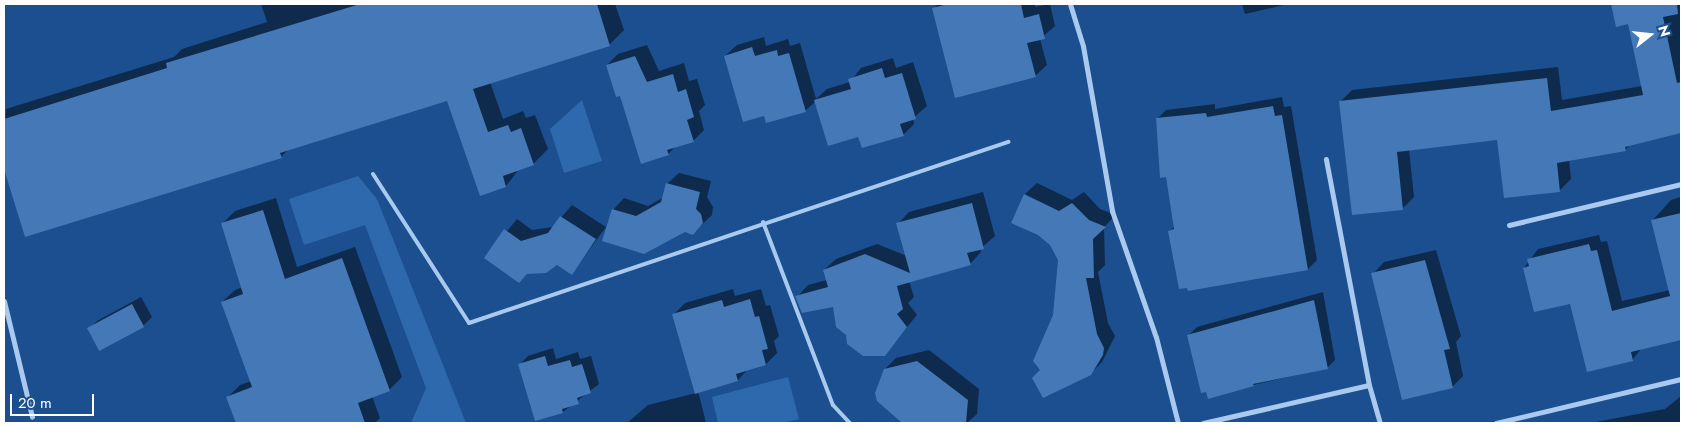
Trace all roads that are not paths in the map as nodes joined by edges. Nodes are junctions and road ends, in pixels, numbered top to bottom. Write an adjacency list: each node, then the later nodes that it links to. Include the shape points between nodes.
1 (1070, 4): 13 (street, via 1083,46 1112,211 1156,337)
2 (1008, 142): 6 (lane)
3 (1326, 159): 10 (street)
4 (373, 174): 6 (lane, via 469,323)
5 (1681, 184): 7 (street)
6 (762, 222): 12 (lane, via 833,405)
7 (1509, 226)
8 (4, 301): 11 (street)
9 (1681, 379): 16 (street)
10 (1368, 385): 14 (street); 15 (street)
11 (32, 418)
12 (850, 423)
13 (1178, 423)
14 (1203, 423)
15 (1380, 423)
16 (1496, 423)

